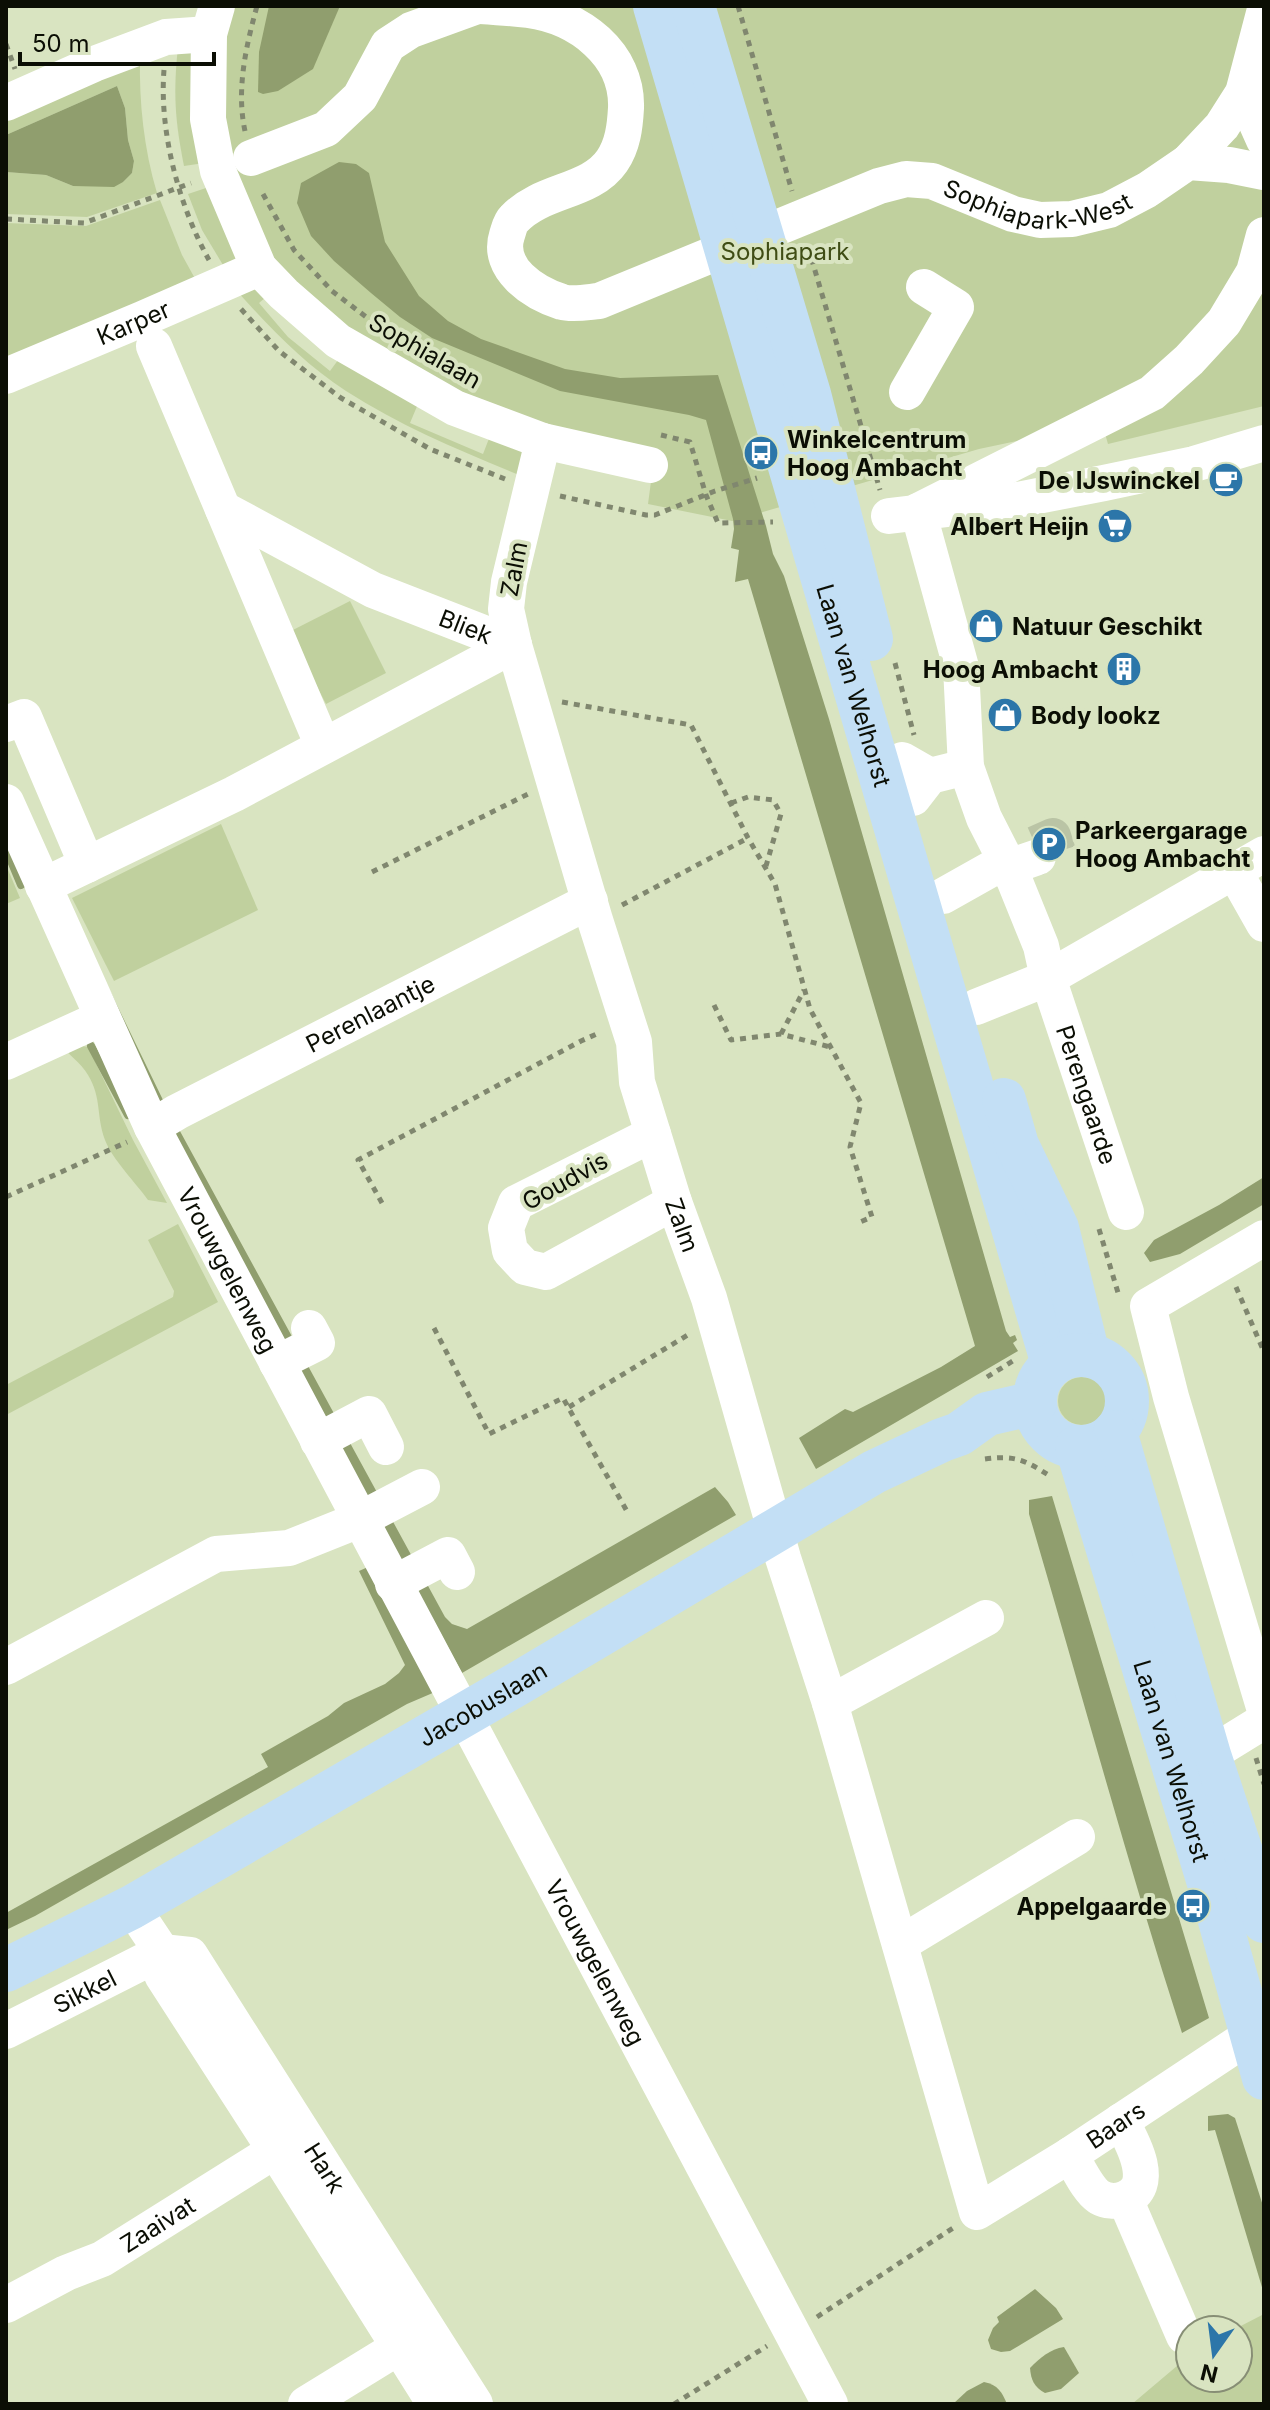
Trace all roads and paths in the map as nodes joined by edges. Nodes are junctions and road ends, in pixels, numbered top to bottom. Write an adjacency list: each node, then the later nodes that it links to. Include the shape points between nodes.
1 (257, 6): 10 (path, Sophialaan, via 242,79)
2 (478, 6): 10 (street, via 411,30 388,45 360,97 326,129); 11 (street, Sophiapark-West, via 563,19 598,40 620,69 626,96 624,132 612,161 591,181 534,202 512,221 504,245 510,268 530,287 565,303 599,301 906,179 932,181 1013,214 1072,219 1109,210)
3 (655, 6): 74 (main road, Laan van Welhorst)
4 (693, 6): 37 (main road, Laan van Welhorst, via 807,384)
5 (1253, 17): 7 (street, Sophiapark-West)
6 (213, 20): 8 (street); 16 (street, Sophialaan, via 208,119 218,171)
7 (1243, 93): 9 (street); 11 (street, Sophiapark-West, via 1222,126)
8 (6, 103)
9 (1264, 140)
10 (251, 158): 18 (path, Sophialaan, via 260,189 294,250 332,291)
11 (1188, 162): 12 (street)
12 (1264, 172)
13 (178, 189): 14 (path, via 84,223)
14 (6, 219)
15 (1264, 235): 22 (street, via 1254,272 1224,322 1189,360 1152,393)
16 (259, 268): 20 (street, Karper); 23 (street, Sophialaan, via 351,350 455,408)
17 (924, 287): 21 (street, via 956,307)
18 (388, 333)
19 (154, 346): 29 (street)
20 (6, 376)
21 (907, 392)
22 (1081, 427): 27 (street); 30 (street)
23 (543, 441): 25 (street, Sophialaan); 32 (street, Zalm, via 509,582 506,609)
24 (1264, 443): 27 (street)
25 (649, 449): 31 (path, via 690,442 718,523)
26 (761, 477): 28 (path)
27 (1104, 483): 30 (street)
28 (715, 491)
29 (223, 509): 32 (street, Bliek, via 373,590); 35 (street)
30 (903, 514): 36 (street, Perengaarde, via 961,667)
31 (773, 522)
32 (514, 645): 33 (street, Zalm); 35 (street, Bliek)
33 (529, 696): 38 (street, Zalm); 40 (path, via 691,725)
34 (6, 724): 44 (street, via 24,717)
35 (323, 746): 44 (street, Bliek)
36 (966, 767): 37 (street); 42 (street, Perengaarde, via 984,818)
37 (915, 778): 48 (main road, Laan van Welhorst)
38 (555, 781): 46 (path); 49 (street, Zalm)
39 (6, 802): 47 (street, Vrouwgelenweg)
40 (731, 803): 41 (path); 45 (path, via 748,797 773,800 781,814)
41 (748, 838): 45 (path); 49 (path)
42 (1021, 856): 48 (street); 51 (street, Perengaarde)
43 (1249, 862): 50 (street); 51 (street)
44 (87, 865): 47 (street, Bliek)
45 (765, 867): 52 (path, via 775,884)
46 (372, 872)
47 (43, 886): 57 (street, Vrouwgelenweg)
48 (940, 887): 56 (main road, Laan van Welhorst)
49 (592, 910): 58 (street, Zalm); 62 (street, Perenlaantje)
50 (1264, 924)
51 (1044, 962): 56 (street); 67 (street, Perengaarde)
52 (797, 968): 53 (path); 54 (path)
53 (790, 969)
54 (804, 990): 59 (path); 60 (path)
55 (714, 1005): 59 (path, via 731,1040)
56 (976, 1007): 74 (main road, Laan van Welhorst, via 1017,1145 1057,1228)
57 (102, 1018): 61 (street); 62 (street, Vrouwgelenweg)
58 (628, 1021): 63 (street, Zalm, via 637,1082); 66 (path, via 358,1160)
59 (781, 1034): 60 (path)
60 (831, 1047): 68 (path, via 861,1103 850,1147 872,1217)
61 (6, 1062)
62 (155, 1126): 64 (path); 76 (street, Vrouwgelenweg, via 294,1350)
63 (653, 1134): 65 (street, Zalm); 65 (street, Goudvis, via 516,1203 506,1228 510,1251 525,1267 546,1272)
64 (6, 1197)
65 (674, 1202): 71 (street, Zalm)
66 (382, 1203)
67 (1126, 1212)
68 (860, 1222)
69 (1264, 1238): 70 (street)
70 (1225, 1261): 73 (path); 85 (street, via 1148,1306)
71 (715, 1319): 75 (path); 81 (street, Zalm)
72 (434, 1328): 75 (path, via 489,1434 563,1398)
73 (1264, 1352)
74 (1069, 1405): 81 (main road, Jacobuslaan, via 987,1414 959,1434 874,1472); 88 (main road, Laan van Welhorst); 96 (main road, Laan van Welhorst)
75 (569, 1407): 80 (path)
76 (331, 1433): 77 (street, via 369,1414); 79 (street, Vrouwgelenweg)
77 (386, 1447)
78 (422, 1487): 79 (street)
79 (373, 1513): 83 (street, via 289,1548 216,1554); 86 (street, Vrouwgelenweg, via 419,1576)
80 (628, 1513)
81 (777, 1531): 84 (street); 86 (main road, Jacobuslaan)
82 (986, 1618): 84 (street)
83 (6, 1667)
84 (830, 1703): 92 (street)
85 (1264, 1707)
86 (463, 1713): 90 (main road, Jacobuslaan); 105 (street, Vrouwgelenweg)
87 (1264, 1721): 88 (street)
88 (1209, 1755): 91 (main road, Laan van Welhorst)
89 (1077, 1837): 92 (street)
90 (132, 1907): 93 (street, Hark); 94 (main road, Jacobuslaan)
91 (1264, 1921)
92 (900, 1944): 102 (street)
93 (162, 1952): 95 (street, Sikkel); 99 (street, Hark, via 162,1975)
94 (6, 1970)
95 (6, 2031)
96 (1251, 2035): 97 (main road, Laan van Welhorst); 98 (street, Baars)
97 (1264, 2078)
98 (1121, 2121): 100 (street, Baars); 101 (street, via 1141,2165 1135,2192)
99 (289, 2141): 103 (street, Zaaivat, via 102,2259); 106 (street, Hark)
100 (1070, 2155): 101 (street, via 1096,2195 1108,2201); 102 (street, Baars)
101 (1125, 2199): 104 (street)
102 (977, 2212): 105 (path)
103 (6, 2305)
104 (1175, 2314)
105 (791, 2334): 110 (path); 111 (street, Vrouwgelenweg)
106 (413, 2338): 107 (street); 108 (street, Hark); 109 (street, Hark)
107 (306, 2404)
108 (435, 2404)
109 (475, 2404)
110 (674, 2404)
111 (830, 2404)

